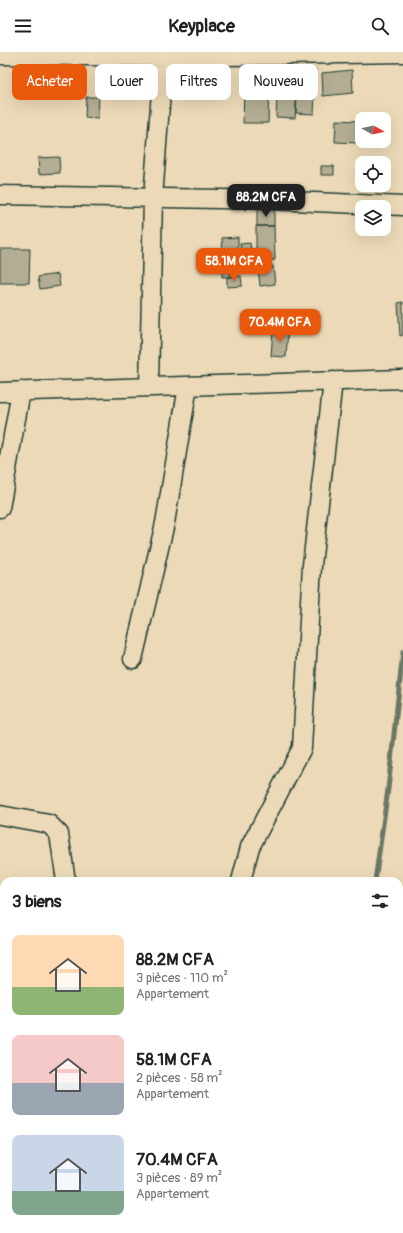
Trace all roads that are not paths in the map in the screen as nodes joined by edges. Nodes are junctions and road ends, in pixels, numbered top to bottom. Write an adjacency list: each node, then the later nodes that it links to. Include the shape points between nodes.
1 (403, 53): 2 (street)
2 (164, 54): 3 (street); 5 (street)
3 (0, 55)
4 (0, 195): 5 (street)
5 (153, 198): 6 (street); 10 (street)
6 (403, 206)
7 (403, 379): 8 (street)
8 (333, 382): 9 (street); 17 (street, via 312,565 302,748 250,847)
9 (188, 386): 10 (street); 14 (street, via 164,523)
10 (149, 387): 11 (street)
11 (21, 391): 12 (street); 13 (street)
12 (0, 392)
13 (0, 508)
14 (133, 659)
15 (0, 815): 16 (street, via 49,824 58,834)
16 (65, 877)
17 (242, 877)

